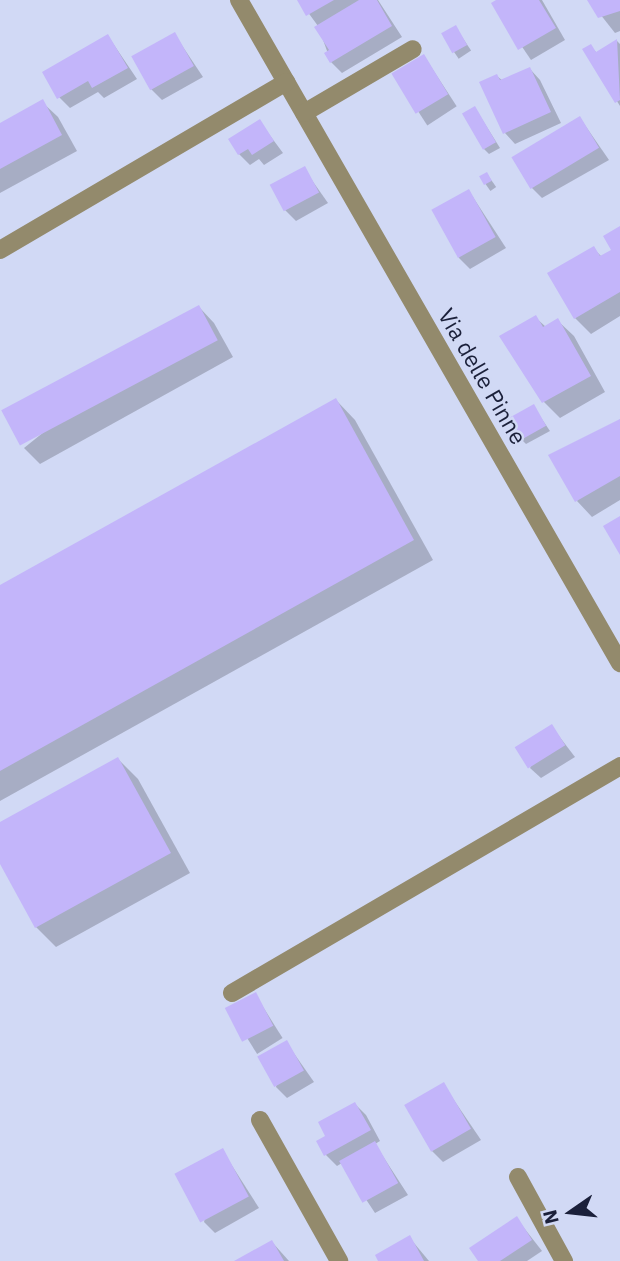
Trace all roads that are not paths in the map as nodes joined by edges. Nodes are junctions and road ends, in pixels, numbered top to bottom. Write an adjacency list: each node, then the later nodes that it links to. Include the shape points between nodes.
1 (239, 0): 3 (street, Via delle Pinne)
2 (413, 49): 4 (street)
3 (286, 82): 4 (street, Via delle Pinne); 5 (street)
4 (304, 113): 6 (street, Via delle Pinne)
5 (0, 250)
6 (620, 663)
7 (620, 765): 8 (street)
8 (232, 993)
9 (260, 1120): 11 (street)
10 (518, 1177): 12 (street)
11 (339, 1261)
12 (564, 1261)

